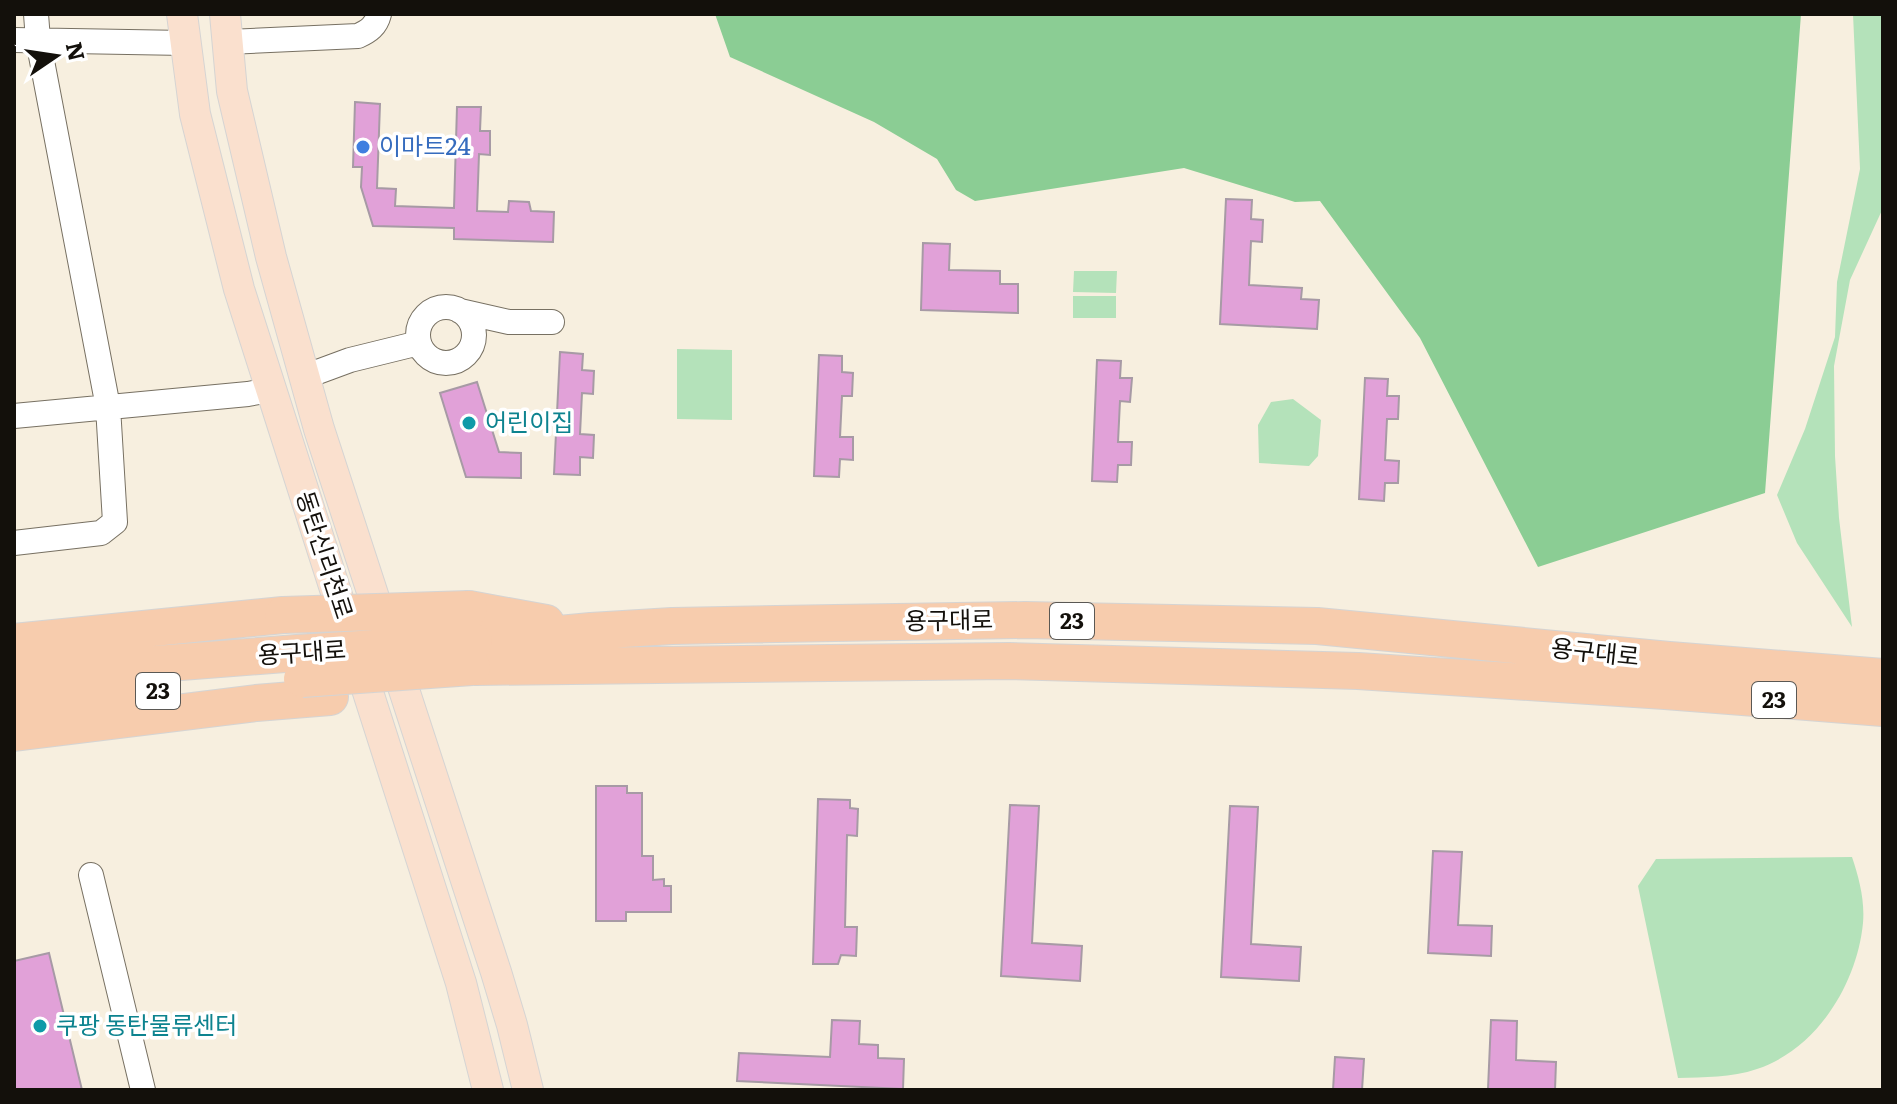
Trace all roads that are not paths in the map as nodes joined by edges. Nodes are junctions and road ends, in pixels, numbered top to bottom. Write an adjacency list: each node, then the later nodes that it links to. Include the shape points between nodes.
1 (36, 14): 5 (street)
2 (379, 14): 4 (street, 동탄신리천로, via 370,30 358,36)
3 (184, 28): 5 (street); 12 (main road, 동탄신리천로, via 195,114 212,186)
4 (226, 28): 11 (main road, 동탄신리천로, via 232,91)
5 (26, 40): 13 (street)
6 (460, 311): 7 (street); 9 (street, via 442,307 425,316); 10 (street, via 472,325)
7 (509, 322): 8 (street); 10 (street, via 487,330)
8 (552, 322)
9 (419, 343): 10 (street, via 429,357 446,363 463,357); 11 (street)
10 (473, 343)
11 (304, 377): 12 (main road); 29 (main road, 동탄신리천로, via 496,972)
12 (270, 390): 13 (street); 28 (main road, 동탄신리천로, via 461,983)
13 (108, 407): 14 (street); 15 (street, via 115,522 101,533)
14 (14, 416)
15 (14, 543)
16 (14, 642): 18 (highway, bridge, via 283,615)
17 (591, 648): 18 (highway); 18 (highway, 용구대로 / 23); 20 (highway, 용구대로 / 23)
18 (474, 651): 21 (highway, 용구대로 / 23, bridge)
19 (14, 675): 21 (highway, 용구대로 / 23)
20 (1667, 675): 22 (highway, 용구대로 / 23); 24 (highway, 용구대로 / 23)
21 (302, 677): 23 (highway, 용구대로 / 23); 25 (highway)
22 (1883, 677)
23 (14, 704)
24 (1883, 708)
25 (14, 733)
26 (91, 875): 27 (street)
27 (143, 1090)
28 (488, 1090)
29 (528, 1090)

